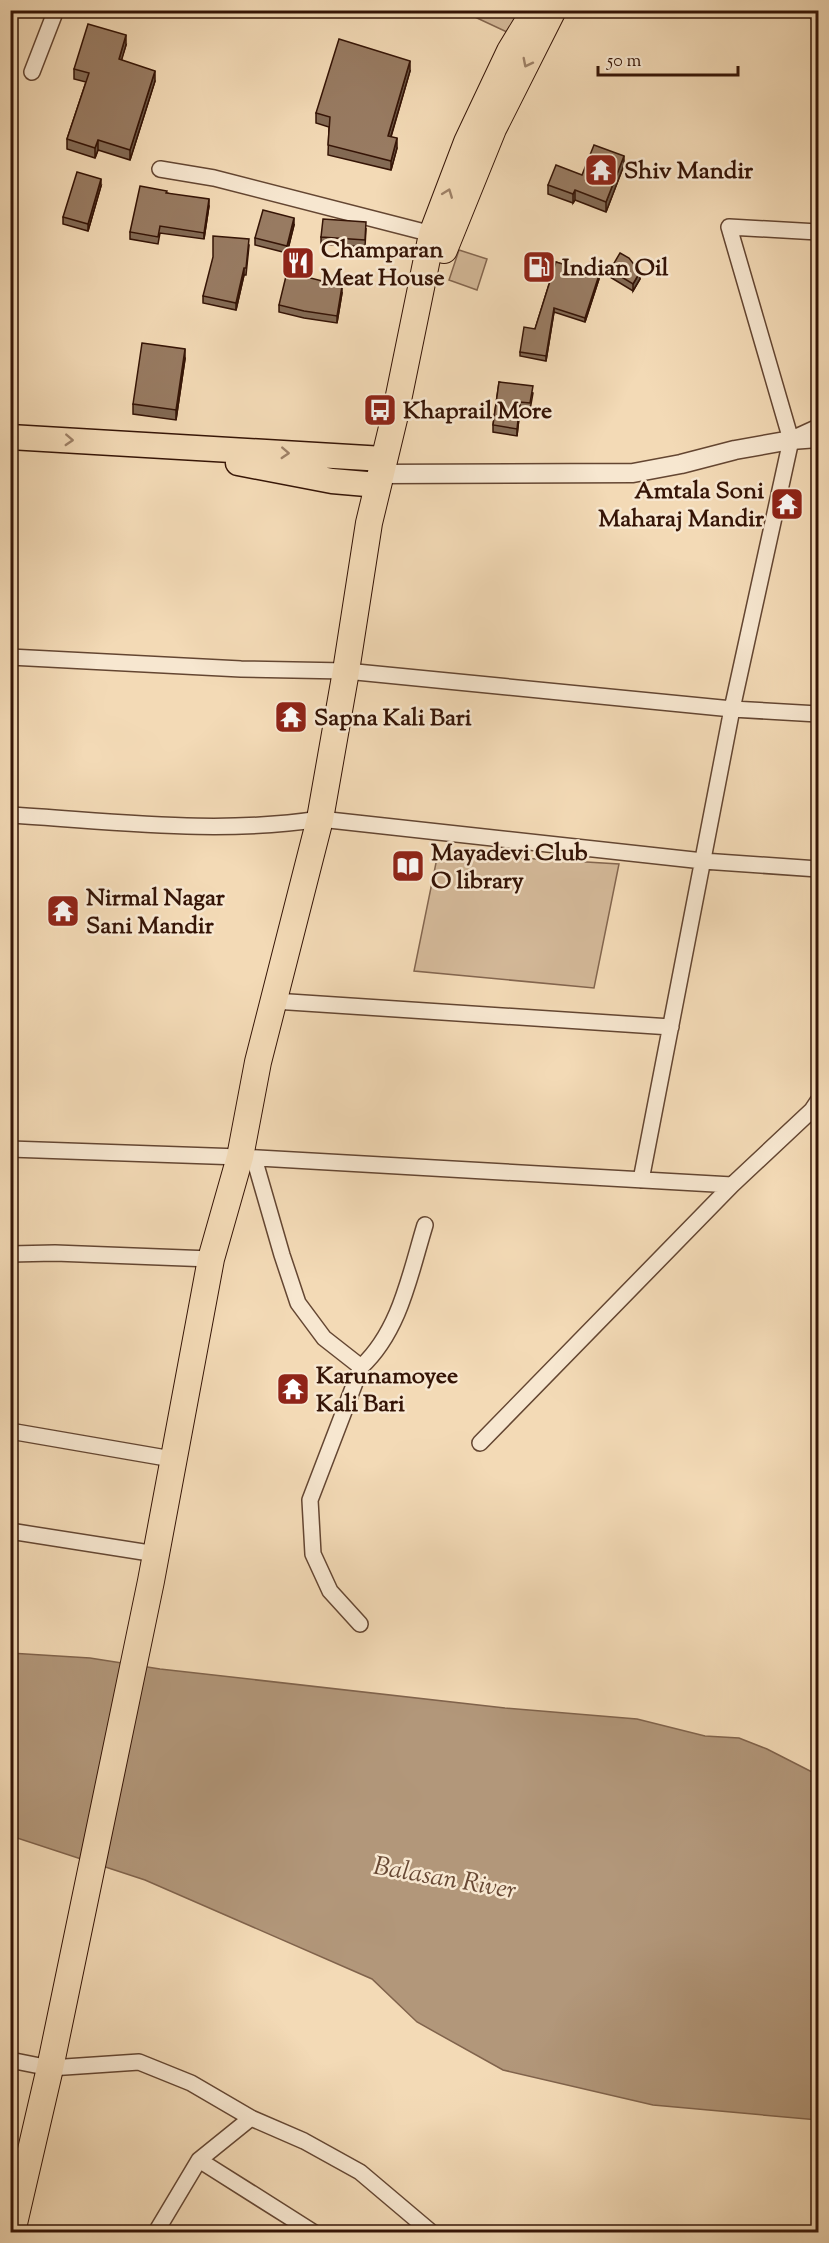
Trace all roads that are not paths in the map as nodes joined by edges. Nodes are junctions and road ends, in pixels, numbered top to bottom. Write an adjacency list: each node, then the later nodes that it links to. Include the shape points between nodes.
1 (56, 10): 6 (street)
2 (535, 10): 9 (highway, one-way to 2, via 467,142 510,51)
3 (553, 10): 10 (highway, one-way to 10, via 493,129)
4 (816, 10): 5 (street)
5 (819, 15)
6 (32, 72)
7 (160, 169): 9 (street, via 214,178)
8 (819, 232): 14 (street, via 729,227)
9 (432, 234): 10 (highway)
10 (417, 310): 16 (highway)
11 (819, 427): 14 (street)
12 (10, 437): 15 (main road, one-way to 15)
13 (819, 438): 14 (street)
14 (791, 440): 16 (street, via 633,472); 21 (street)
15 (130, 444): 16 (main road, one-way to 16); 17 (main road)
16 (380, 473): 17 (main road); 18 (highway)
17 (332, 481): 18 (main road, via 352,495)
18 (369, 523): 20 (highway)
19 (10, 657): 20 (street)
20 (346, 671): 21 (street); 24 (highway)
21 (732, 709): 22 (street); 25 (street)
22 (819, 714)
23 (10, 815): 24 (street, via 181,826 276,826)
24 (320, 819): 25 (street); 27 (highway)
25 (703, 861): 26 (street); 28 (street)
26 (819, 869)
27 (274, 1001): 28 (street); 31 (highway, via 258,1062)
28 (671, 1027): 32 (street)
29 (816, 1110): 33 (street)
30 (10, 1149): 31 (street)
31 (247, 1157): 32 (street); 36 (highway); 37 (street, via 298,1303 324,1338)
32 (641, 1180): 33 (street)
33 (732, 1185): 39 (street)
34 (425, 1225): 37 (street, via 400,1308 372,1357)
35 (10, 1254): 36 (street)
36 (211, 1259): 40 (highway)
37 (361, 1367): 43 (street, via 310,1500 313,1554 330,1591)
38 (10, 1431): 40 (street)
39 (480, 1443)
40 (172, 1459): 42 (highway)
41 (10, 1531): 42 (street)
42 (156, 1554): 45 (highway)
43 (360, 1623)
44 (10, 2060): 45 (street)
45 (50, 2068): 46 (street, via 139,2062 191,2083); 48 (highway)
46 (251, 2118): 47 (street); 51 (street, via 360,2172)
47 (199, 2160): 49 (street); 50 (street)
48 (13, 2224)
49 (156, 2232)
50 (313, 2232)
51 (431, 2232)

